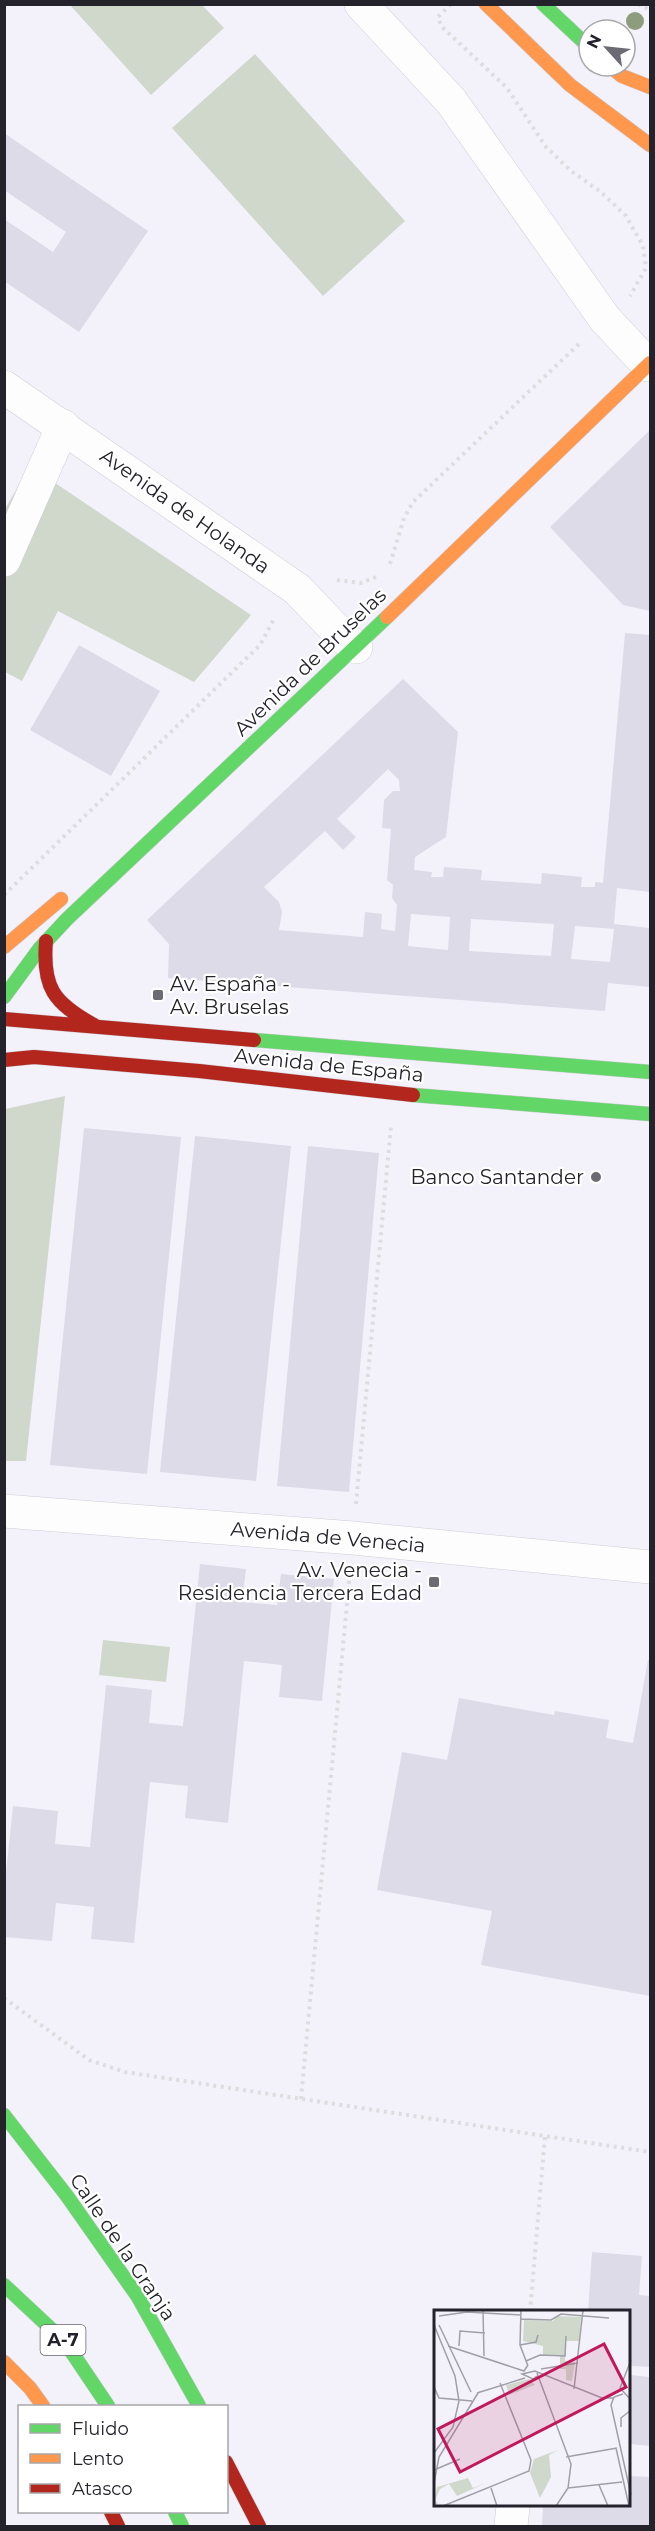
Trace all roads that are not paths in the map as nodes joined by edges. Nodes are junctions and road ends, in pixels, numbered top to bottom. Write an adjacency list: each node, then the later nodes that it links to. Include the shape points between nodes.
1 (361, 4): 8 (street, via 451,100 605,319)
2 (486, 4): 7 (main road, via 570,85)
3 (543, 4): 4 (main road)
4 (577, 36)
5 (627, 78): 6 (main road)
6 (651, 87)
7 (651, 145)
8 (643, 357): 12 (main road, Avenida de Bruselas)
9 (4, 387): 10 (street, Avenida de Holanda)
10 (63, 426): 11 (street); 12 (street, Avenida de Holanda, via 297,589)
11 (4, 560)
12 (345, 639): 14 (main road, Avenida de Bruselas)
13 (75, 886): 15 (main road)
14 (46, 941): 16 (main road, Avenida de Bruselas); 18 (main road, via 45,974 50,989 69,1012)
15 (4, 947)
16 (4, 997)
17 (4, 1019): 18 (main road, Avenida de España)
18 (98, 1028): 20 (main road, Avenida de España)
19 (4, 1059): 21 (main road, Avenida de España, via 34,1057 199,1071 394,1093)
20 (651, 1072)
21 (651, 1114)
22 (4, 1511): 23 (street, Avenida de Venecia, via 353,1538)
23 (651, 1567)
24 (4, 2115): 29 (main road, Calle de la Granja, via 138,2297)
25 (4, 2285): 28 (main road, A-7, via 65,2342)
26 (4, 2362): 27 (main road)
27 (42, 2405)
28 (107, 2405)
29 (198, 2405)
30 (228, 2466): 32 (main road)
31 (513, 2507): 33 (street)
32 (259, 2526)
33 (511, 2526)

